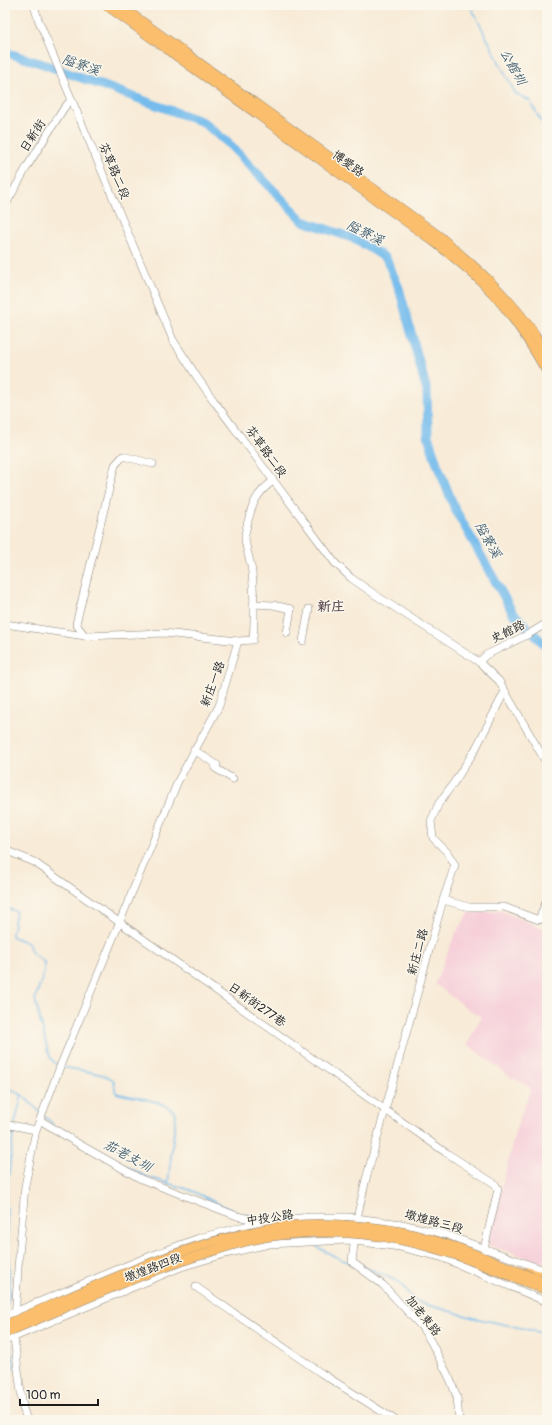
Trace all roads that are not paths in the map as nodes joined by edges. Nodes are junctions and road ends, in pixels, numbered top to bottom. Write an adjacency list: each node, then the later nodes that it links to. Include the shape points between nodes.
1 (28, 5): 5 (street)
2 (34, 5): 5 (street)
3 (106, 5): 8 (main road, 博愛路, via 432,240 466,267)
4 (119, 5): 8 (main road, 博愛路, via 438,236 487,278)
5 (38, 19): 6 (street, 芬草路二段)
6 (71, 100): 7 (street, 日新街, via 28,165); 13 (street, 芬草路二段, via 173,340)
7 (5, 206)
8 (513, 312): 9 (main road, 博愛路)
9 (530, 334): 10 (main road, 博愛路); 11 (main road, 博愛路)
10 (547, 356)
11 (547, 372)
12 (153, 464): 19 (street, via 123,456 115,465 76,624)
13 (273, 481): 14 (street, via 255,498 245,535 252,571); 22 (street, 芬草路二段, via 335,563 351,578)
14 (253, 604): 18 (street, via 291,608); 21 (street, via 253,640)
15 (309, 609): 20 (street)
16 (547, 623): 22 (street, 史館路, via 486,655)
17 (5, 624): 19 (street)
18 (287, 633)
19 (85, 636): 21 (street, via 164,633)
20 (303, 641)
21 (238, 642): 24 (street, 新庄一路, via 219,706)
22 (479, 662): 23 (street, 芬草路二段, via 499,681)
23 (505, 691): 25 (street, 芬草路二段); 29 (street, 新庄二路, via 475,750 439,803 431,821 433,838 447,852 455,865)
24 (194, 750): 26 (street); 30 (street, 新庄一路, via 178,780)
25 (547, 764)
26 (233, 779)
27 (5, 850): 30 (street, 日新街277巷, via 34,862)
28 (547, 899): 29 (street, via 539,920 504,907 469,907)
29 (443, 900): 31 (street, 新庄二路)
30 (120, 922): 31 (street, 日新街277巷); 32 (street, 新庄一路)
31 (385, 1109): 36 (street, 新庄二路); 40 (street, 日新街277巷, via 498,1189)
32 (41, 1116): 34 (street, 新庄一路); 37 (street, via 72,1140 141,1178 237,1216)
33 (5, 1124): 34 (street)
34 (36, 1130): 50 (street, 新庄一路, via 25,1186)
35 (310, 1217): 36 (street, 墩煌路三段); 37 (street, 墩煌路四段)
36 (357, 1218): 38 (street, 新庄二路); 40 (street, 墩煌路三段, via 447,1234)
37 (261, 1222): 39 (street, via 273,1225); 50 (street, 墩煌路四段, via 176,1245)
38 (355, 1241): 39 (street, 墩煌路四段); 41 (street, via 400,1247 442,1257); 58 (street, 加老東路, via 352,1262 383,1285 421,1326 431,1342 457,1397)
39 (307, 1242): 54 (street, 墩煌路四段, via 268,1244 181,1267)
40 (484, 1249): 41 (street); 43 (street, 墩煌路三段)
41 (477, 1271): 49 (street)
42 (507, 1271): 44 (main road, bridge); 45 (main road, 中投公路, bridge); 47 (main road, 中投公路, bridge); 48 (main road, bridge); 52 (main road, 中投公路, bridge, via 445,1243 401,1232 348,1225 267,1229 224,1239 150,1263); 53 (main road, 中投公路, bridge, via 443,1250 348,1232 312,1232 278,1236 227,1247 146,1273)
43 (547, 1272)
44 (547, 1277)
45 (547, 1283)
46 (196, 1286): 57 (street, via 321,1373)
47 (547, 1290)
48 (547, 1294)
49 (547, 1302)
50 (16, 1312): 51 (street, 墩煌路四段); 54 (street, 新庄一路)
51 (5, 1316)
52 (5, 1325)
53 (5, 1333)
54 (14, 1338): 55 (street, 墩煌路四段); 56 (street, 新庄一路, via 23,1408)
55 (5, 1341)
56 (27, 1420)
57 (395, 1420)
58 (459, 1420)

